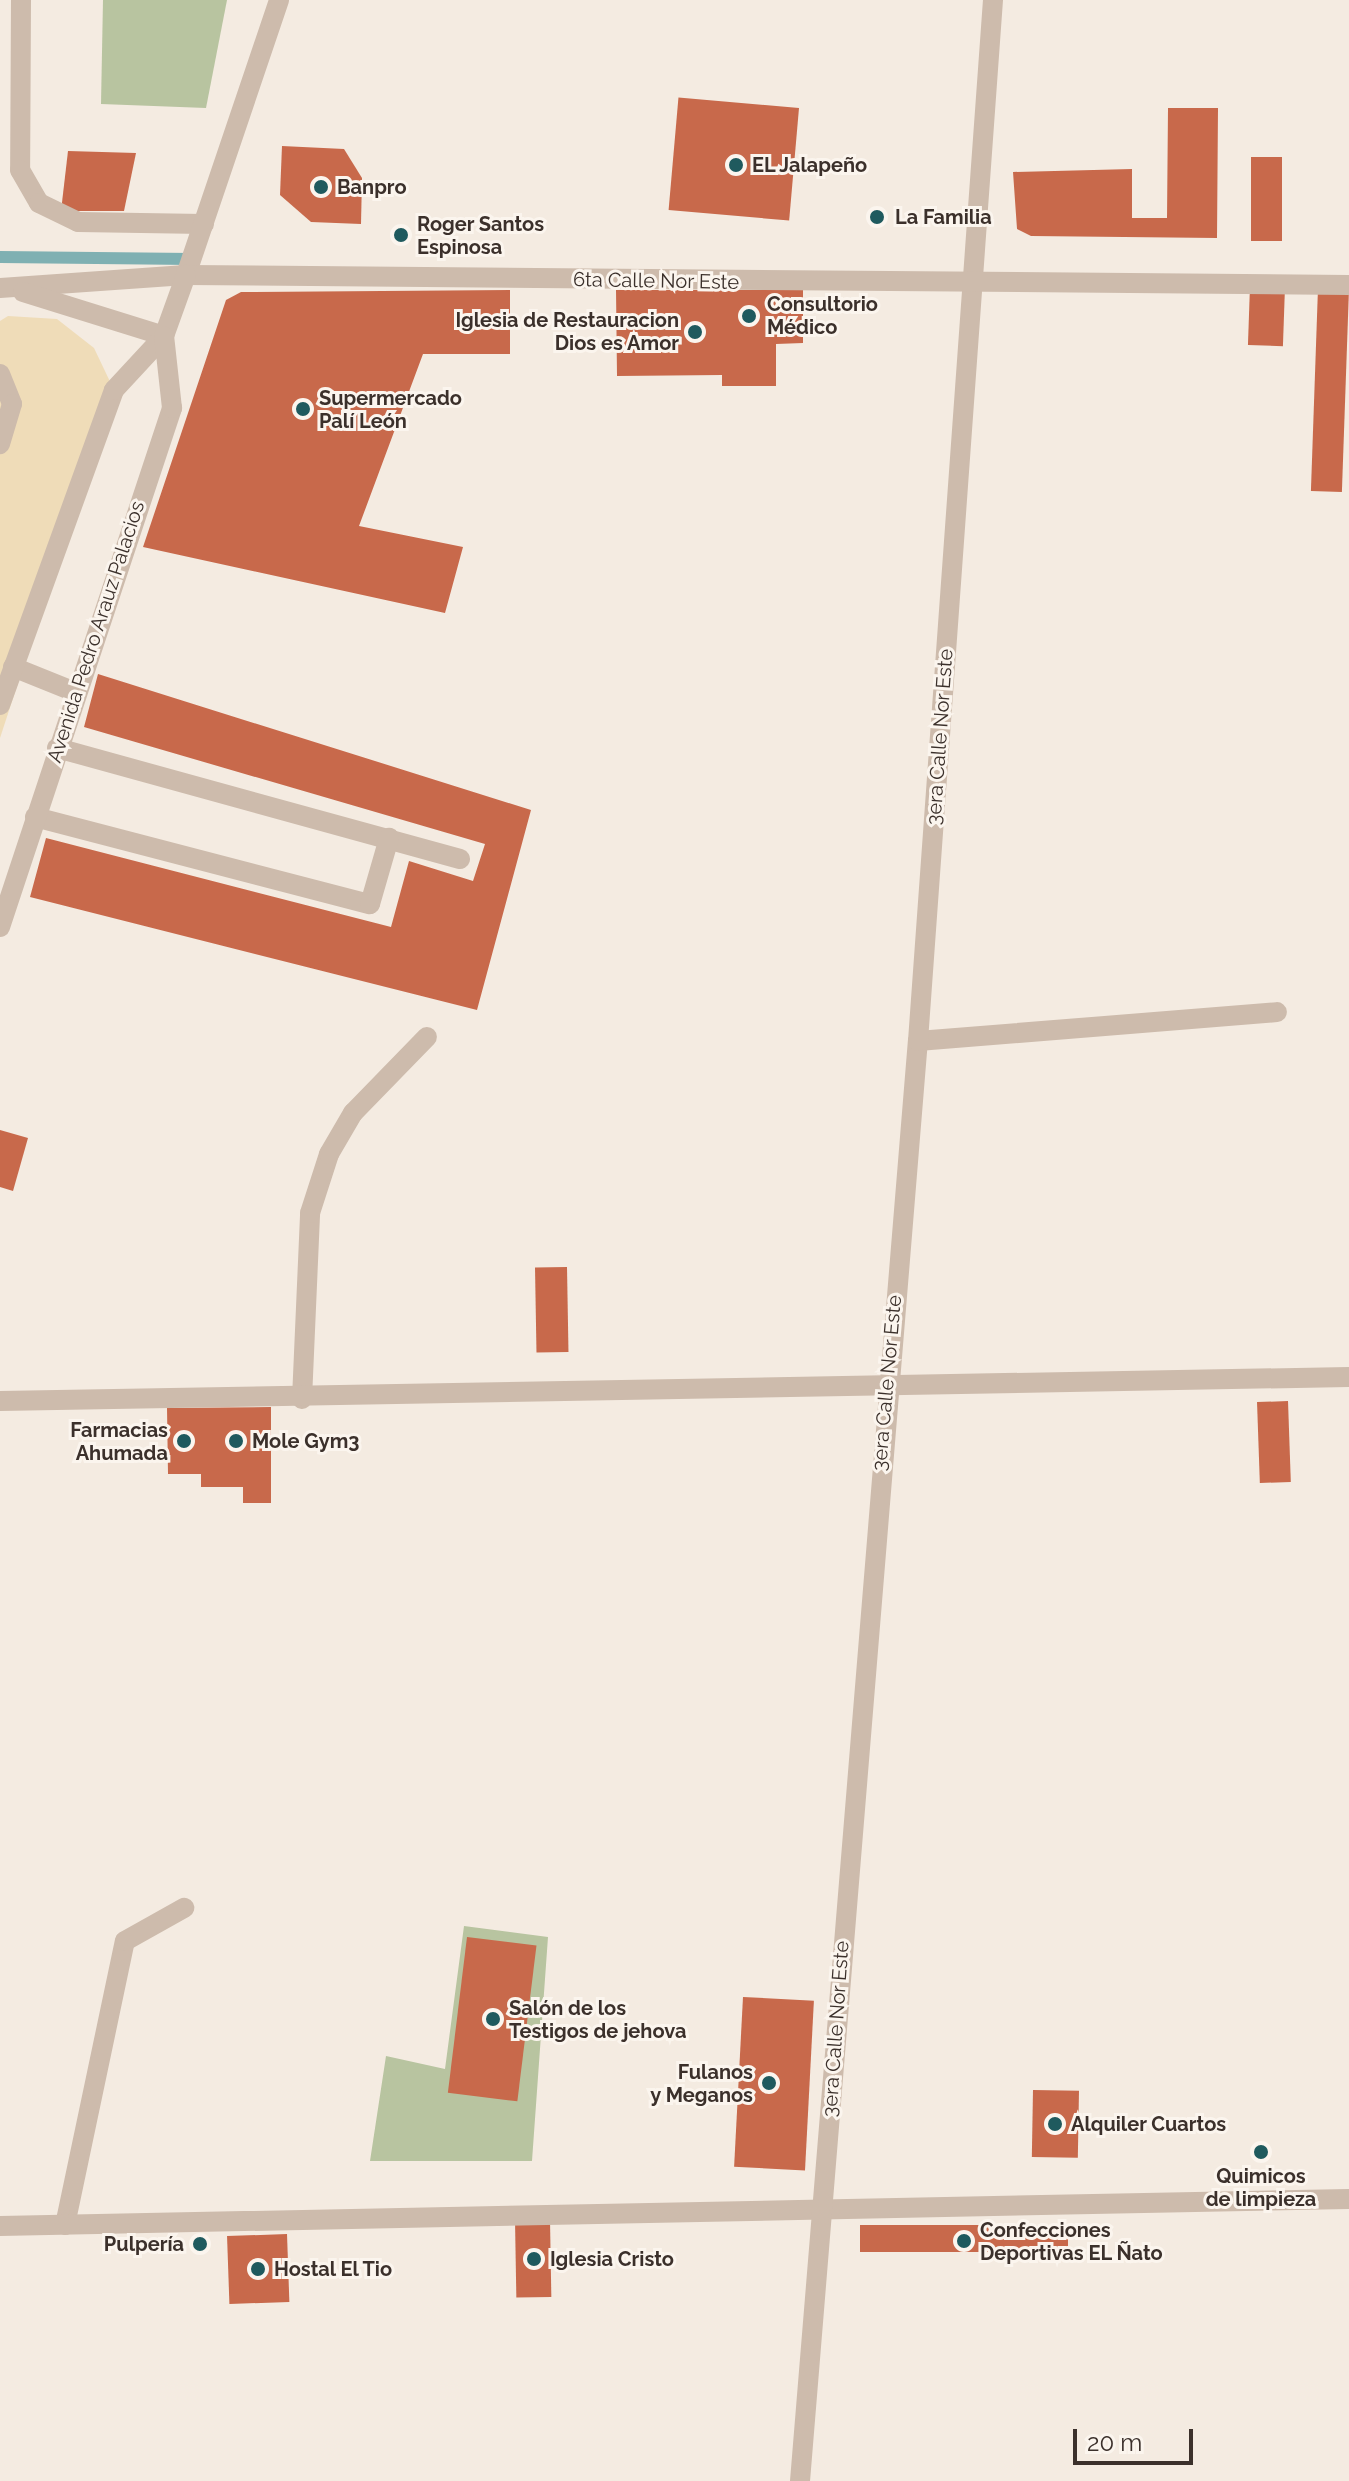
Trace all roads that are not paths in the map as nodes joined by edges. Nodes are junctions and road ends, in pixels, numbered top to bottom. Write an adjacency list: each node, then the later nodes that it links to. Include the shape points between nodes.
1 (21, 0): 4 (street, via 20,170 39,203 78,222)
2 (279, 0): 4 (street, Avenida Pedro Arauz Palacios)
3 (993, 0): 6 (street, 3era Calle Nor Este)
4 (204, 224): 5 (street, Avenida Pedro Arauz Palacios)
5 (186, 275): 6 (street, 6ta Calle Nor Este); 8 (street, 6ta Calle Nor Este); 9 (street, Avenida Pedro Arauz Palacios)
6 (974, 285): 7 (street, 6ta Calle Nor Este); 22 (street, 3era Calle Nor Este)
7 (1349, 285)
8 (6, 288): 9 (street, 6ta Calle Nor Este)
9 (164, 336): 12 (street, Avenida Pedro Arauz Palacios, via 114,390); 13 (street, Avenida Pedro Arauz Palacios, via 172,408)
10 (0, 374): 11 (street, via 12,404)
11 (0, 444)
12 (13, 667): 13 (street); 14 (street, Avenida Pedro Arauz Palacios)
13 (75, 692): 15 (street, Avenida Pedro Arauz Palacios)
14 (0, 705)
15 (57, 748): 16 (street, Avenida Pedro Arauz Palacios); 17 (street)
16 (35, 817): 17 (street, via 370,904); 19 (street, Avenida Pedro Arauz Palacios)
17 (389, 838): 18 (street)
18 (460, 859)
19 (0, 927)
20 (1277, 1012): 22 (street)
21 (427, 1037): 25 (street, via 353,1113 329,1154 310,1213)
22 (918, 1041): 24 (street, 3era Calle Nor Este)
23 (1349, 1377): 24 (street)
24 (885, 1391): 25 (street); 29 (street, 3era Calle Nor Este)
25 (302, 1399): 26 (street)
26 (0, 1401)
27 (184, 1908): 30 (street, via 125,1941)
28 (1349, 2199): 29 (street)
29 (822, 2210): 30 (street); 32 (street, 3era Calle Nor Este)
30 (65, 2225): 31 (street)
31 (0, 2226)
32 (800, 2481)

